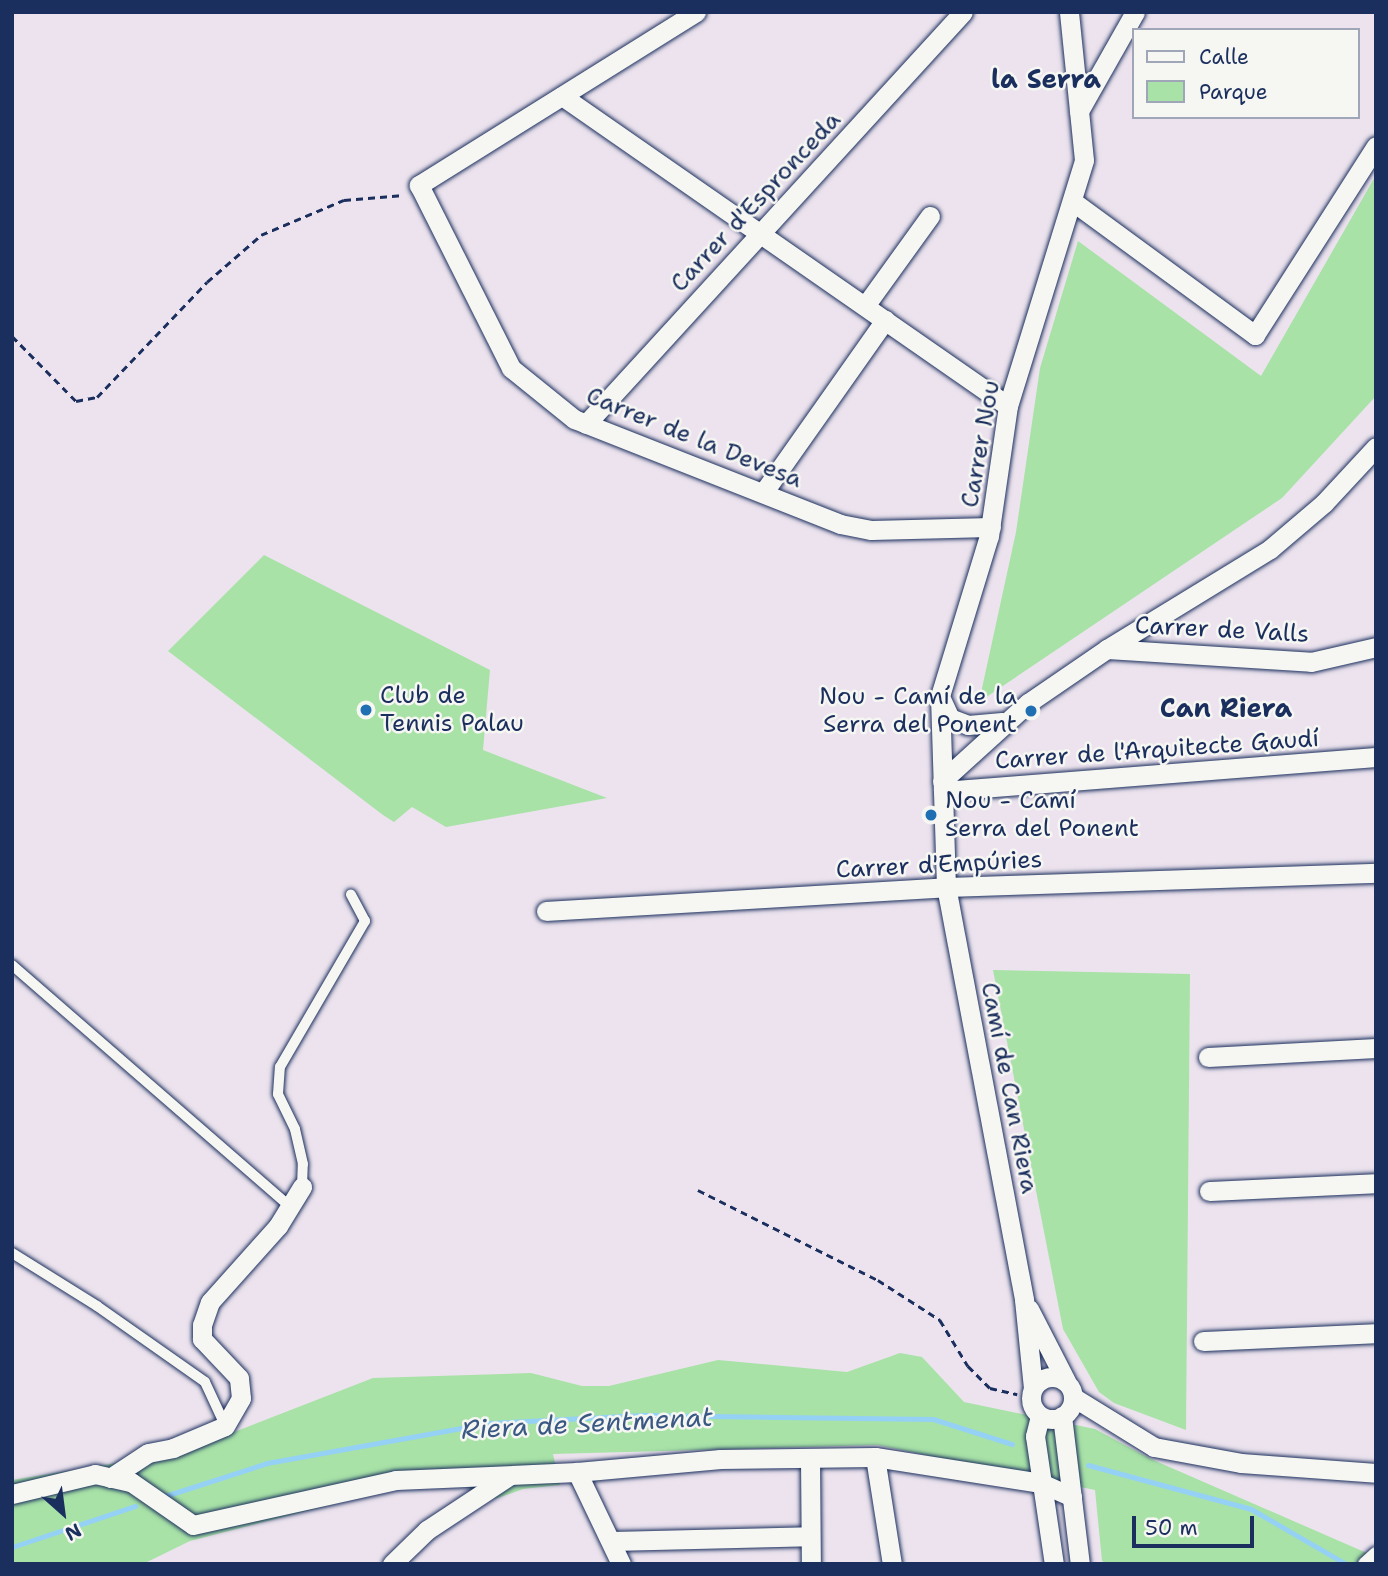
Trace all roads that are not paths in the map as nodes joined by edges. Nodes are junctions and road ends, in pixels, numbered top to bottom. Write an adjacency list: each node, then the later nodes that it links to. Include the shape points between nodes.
1 (696, 12): 5 (street)
2 (963, 12): 10 (street, Carrer d'Espronceda)
3 (1069, 12): 6 (street, Carrer Nou)
4 (1136, 12): 6 (street)
5 (562, 96): 10 (street); 14 (street, Carrer de la Devesa, via 420,188 511,369)
6 (1079, 111): 8 (street, Carrer Nou, via 1084,160)
7 (1376, 146): 8 (street, via 1255,335)
8 (1072, 201): 13 (street, Carrer Nou)
9 (930, 216): 11 (street)
10 (760, 233): 11 (street); 14 (street, Carrer d'Espronceda)
11 (865, 306): 12 (street)
12 (885, 320): 13 (street); 16 (street)
13 (1008, 406): 17 (street, Carrer Nou)
14 (586, 424): 16 (street, Carrer de la Devesa)
15 (1376, 447): 19 (street, via 1324,503 1270,549)
16 (763, 493): 17 (street, Carrer de la Devesa, via 840,524 872,530)
17 (991, 527): 20 (street, Carrer Nou)
18 (1376, 647): 19 (street, Carrer de Valls, via 1311,662)
19 (1107, 649): 21 (street)
20 (940, 696): 21 (street, via 950,718 968,724); 23 (street, Carrer Nou)
21 (1002, 722): 23 (street)
22 (1376, 757): 23 (street, Carrer de l'Arquitecte Gaudí)
23 (943, 786): 25 (street, Carrer Nou)
24 (1376, 873): 25 (street, Carrer d'Empúries)
25 (946, 887): 27 (street, Carrer d'Empúries); 36 (street, Camí de Can Riera)
26 (351, 895): 32 (lane, via 365,920 280,1067 278,1094 295,1129 303,1164)
27 (546, 911)
28 (12, 965): 34 (lane)
29 (1376, 1048): 30 (street)
30 (1208, 1057)
31 (1376, 1183): 33 (street)
32 (302, 1187): 34 (street)
33 (1209, 1191)
34 (290, 1207): 43 (street, via 210,1302 202,1325 202,1339 239,1378 241,1398)
35 (12, 1253): 43 (lane, via 205,1382)
36 (1024, 1298): 39 (street, Camí de Can Riera); 40 (street, Camí de Can Riera)
37 (1376, 1333): 38 (street)
38 (1203, 1341)
39 (1070, 1389): 40 (street, via 1048,1377); 42 (street); 47 (street, via 1154,1447 1241,1463)
40 (1031, 1392): 41 (street)
41 (1040, 1416): 42 (street); 50 (street, via 1035,1436)
42 (1062, 1416): 52 (street)
43 (225, 1426): 49 (street, via 173,1448 148,1453)
44 (875, 1457): 45 (street); 50 (street); 59 (street)
45 (810, 1459): 46 (street, via 720,1459); 53 (street)
46 (577, 1472): 48 (street); 54 (street)
47 (1376, 1473)
48 (511, 1475): 49 (street, via 396,1480 193,1525 131,1482); 56 (street, via 427,1530)
49 (110, 1478): 51 (street, via 95,1474)
50 (1041, 1483): 52 (street); 60 (street)
51 (12, 1494)
52 (1072, 1497): 61 (street)
53 (810, 1536): 54 (street); 58 (street)
54 (611, 1541): 57 (street)
55 (1376, 1554): 62 (street)
56 (392, 1564)
57 (621, 1564)
58 (811, 1564)
59 (892, 1564)
60 (1054, 1564)
61 (1080, 1564)
62 (1365, 1564)

